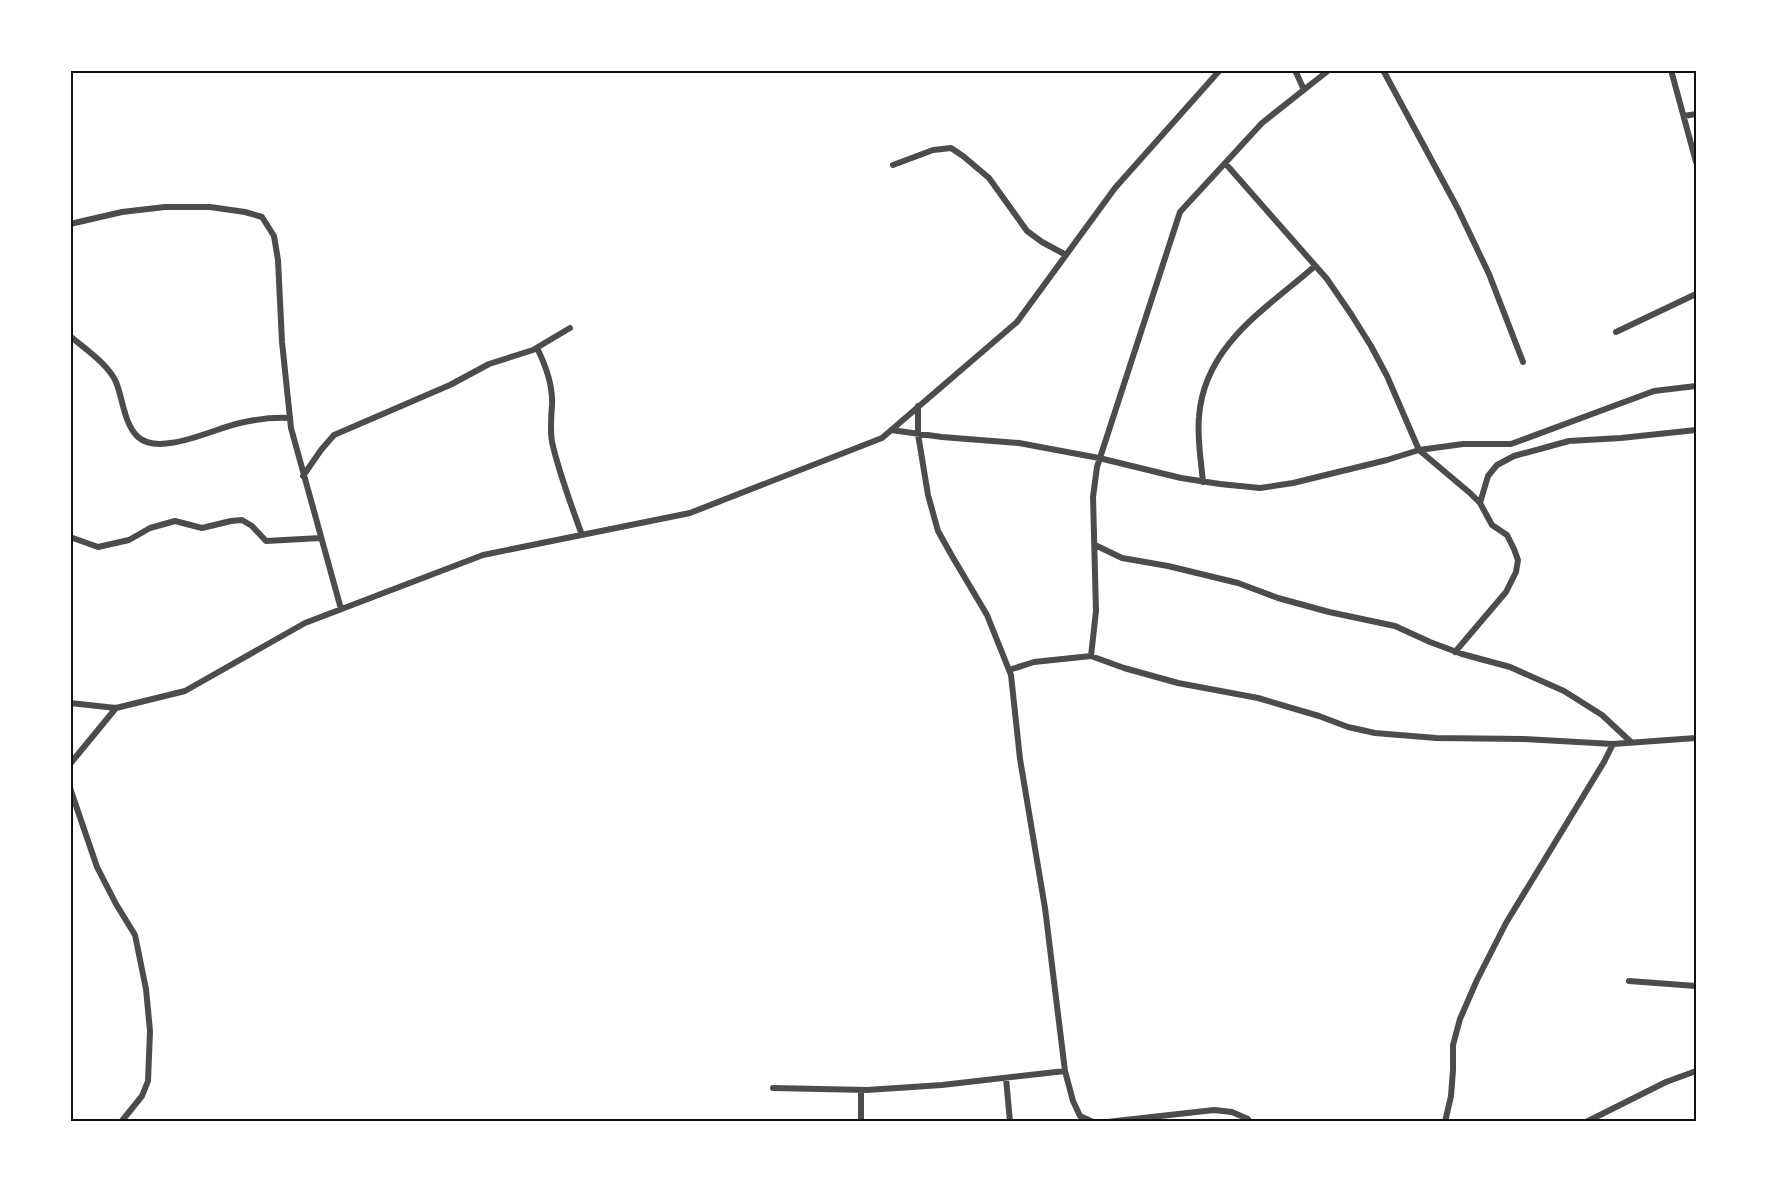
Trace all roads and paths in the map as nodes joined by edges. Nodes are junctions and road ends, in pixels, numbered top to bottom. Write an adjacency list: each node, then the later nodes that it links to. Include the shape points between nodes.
1 (1220, 70): 13 (street, via 1114,188)
2 (1295, 70): 6 (street)
3 (1329, 70): 6 (street)
4 (1383, 70): 20 (street, via 1458,209 1489,274)
5 (1671, 70): 8 (street)
6 (1304, 90): 10 (street, via 1262,123)
7 (1696, 114): 8 (street)
8 (1684, 116): 9 (street)
9 (1696, 162)
10 (1225, 163): 14 (street); 28 (street, via 1180,212)
11 (892, 165): 13 (street, via 933,150 951,148 989,178 1027,231)
12 (70, 224): 23 (street, via 165,207 210,207 262,218 274,236 278,260)
13 (1066, 255): 22 (street, via 1017,322)
14 (1315, 266): 27 (street, via 1371,346); 30 (street, via 1253,317 1222,352 1203,395 1199,418)
15 (1696, 294): 17 (street)
16 (570, 328): 19 (street)
17 (1616, 332)
18 (70, 336): 23 (street, via 115,380 131,426 139,438 150,443 177,442 238,423)
19 (537, 348): 29 (street, via 489,364 334,435); 32 (street, via 550,383 552,442)
20 (1523, 362)
21 (1696, 386): 27 (street, via 1654,391 1511,444 1463,444)
22 (918, 406): 24 (street); 26 (street)
23 (290, 418): 29 (street)
24 (891, 430): 26 (street); 32 (street, via 882,438 690,513)
25 (1696, 430): 31 (street, via 1569,441 1514,456 1497,465 1488,476)
26 (918, 434): 28 (street, via 1019,443); 39 (street, via 938,531 987,615)
27 (1419, 450): 30 (street, via 1260,488); 31 (street)
28 (1099, 458): 30 (street); 35 (street, via 1093,497)
29 (303, 476): 34 (street)
30 (1203, 482)
31 (1480, 503): 37 (street, via 1492,525 1507,536 1514,549 1518,560 1516,572 1506,592)
32 (582, 535): 36 (street, via 483,555)
33 (70, 537): 34 (street, via 98,547 129,540 150,528 175,521 202,528 242,520 266,541)
34 (321, 538): 36 (street)
35 (1095, 545): 37 (street, via 1122,558 1238,583 1278,598 1395,626); 38 (street, via 1096,611)
36 (341, 609): 41 (street, via 305,623 185,691)
37 (1455, 652): 43 (street, via 1510,666 1564,691 1602,715)
38 (1091, 656): 39 (street, via 1034,662); 44 (street, via 1178,683 1258,698 1375,733)
39 (1009, 670): 49 (street)
40 (70, 703): 41 (street)
41 (116, 708): 45 (street)
42 (1696, 738): 43 (street)
43 (1631, 742): 44 (street)
44 (1613, 744): 60 (street, via 1506,923 1477,980 1453,1045 1451,1096)
45 (70, 764)
46 (70, 788): 54 (street, via 97,867 135,935 146,989 150,1031 148,1081 142,1096)
47 (1629, 981): 48 (street)
48 (1696, 986)
49 (1065, 1071): 51 (street); 57 (street, via 1080,1116)
50 (1696, 1071): 61 (street, via 1665,1082)
51 (1006, 1078): 53 (street); 56 (street)
52 (773, 1088): 53 (street)
53 (861, 1090): 55 (street)
54 (121, 1122)
55 (861, 1122)
56 (1010, 1122)
57 (1093, 1122)
58 (1107, 1122): 59 (street, via 1214,1110 1232,1112)
59 (1249, 1122)
60 (1445, 1122)
61 (1586, 1122)

